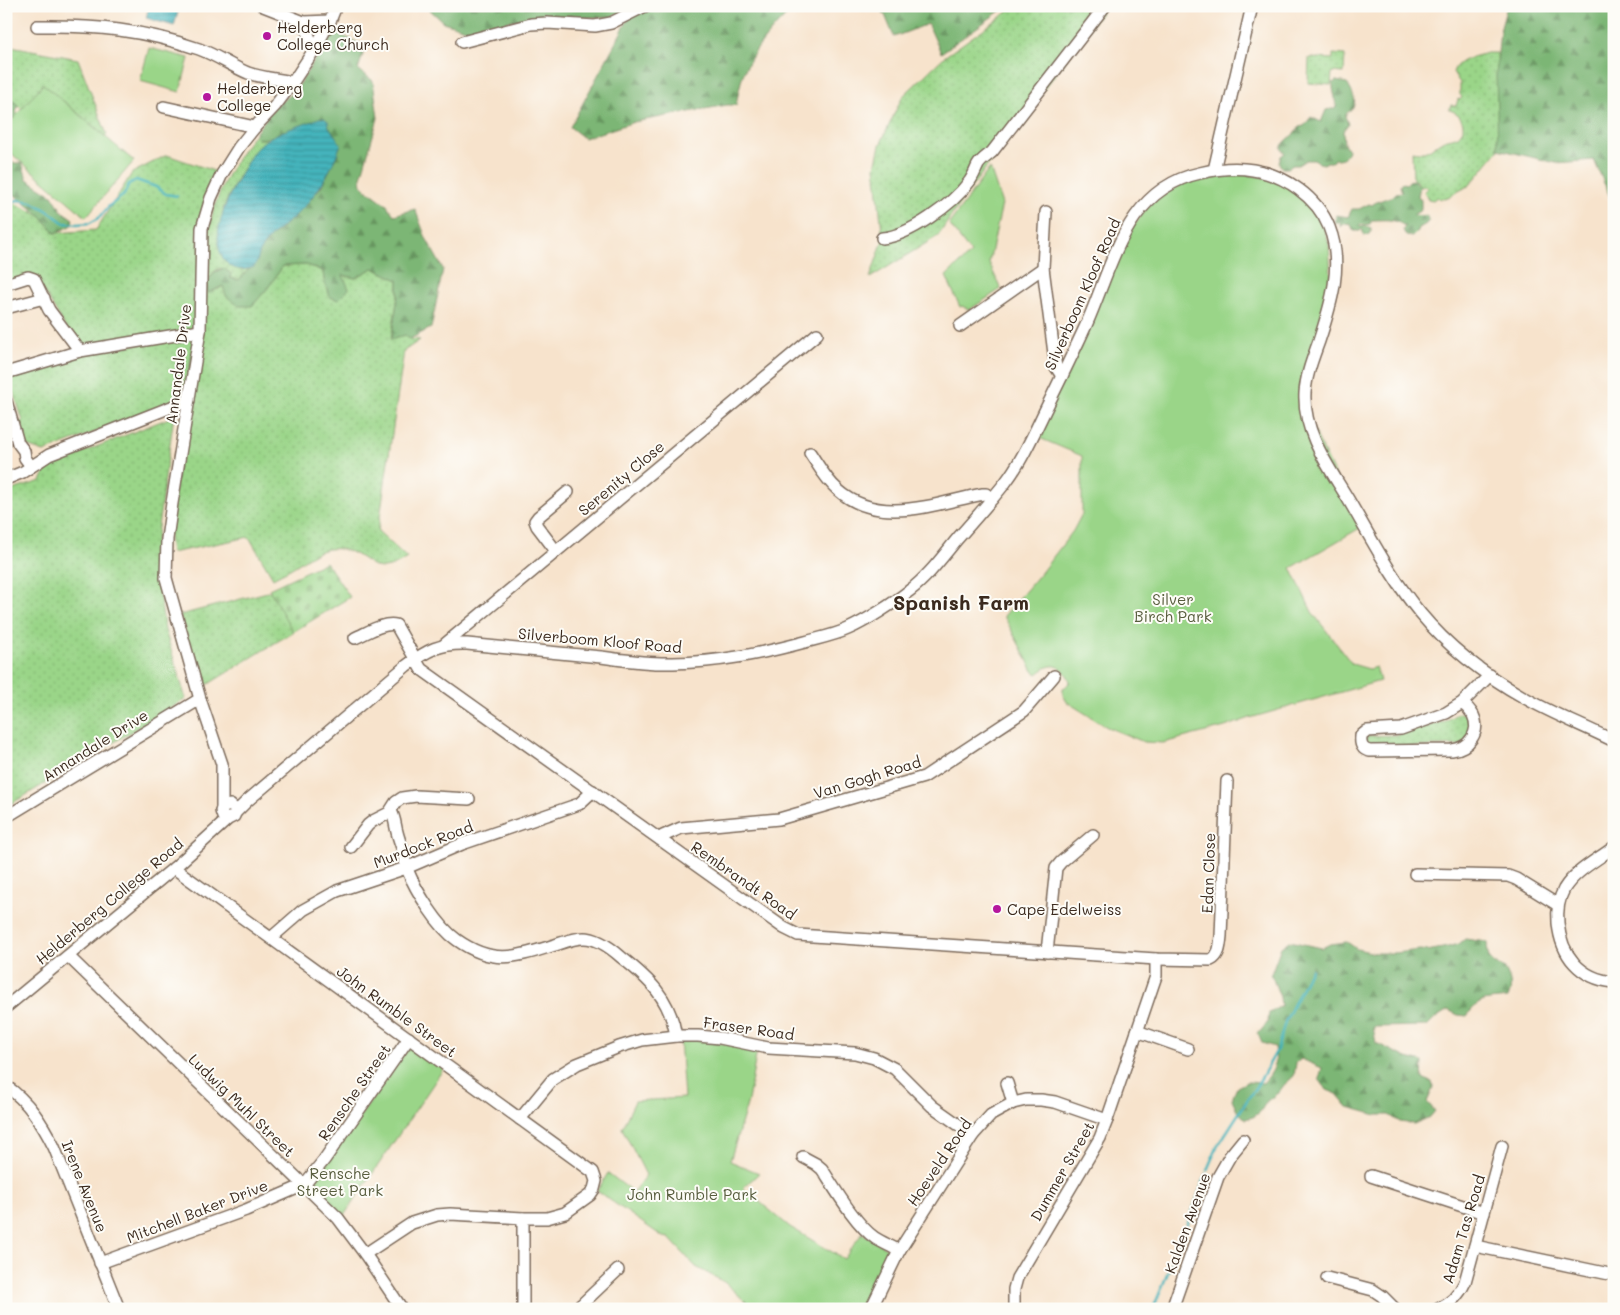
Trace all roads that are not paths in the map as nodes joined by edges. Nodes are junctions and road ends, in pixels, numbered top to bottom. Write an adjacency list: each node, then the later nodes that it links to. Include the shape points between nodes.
1 (263, 6): 7 (street)
2 (336, 6): 6 (street, Annandale Drive)
3 (645, 6): 9 (street, via 611,23 595,26 531,24)
4 (1105, 6): 16 (street, via 992,152 979,164 969,182 948,204 898,235)
5 (1252, 6): 14 (street)
6 (330, 21): 7 (street); 10 (street, Annandale Drive)
7 (304, 22): 10 (street)
8 (37, 26): 11 (street, via 139,32 199,49 249,73)
9 (462, 42)
10 (314, 50): 11 (street, Annandale Drive)
11 (293, 82): 13 (street, Annandale Drive)
12 (164, 107): 13 (street)
13 (255, 127): 22 (street, Annandale Drive, via 222,174 206,212 202,228)
14 (1214, 170): 26 (street, Silverboom Kloof Road, via 1190,175 1167,185 1134,217); 40 (street, Silverboom Kloof Road, via 1240,168 1283,179 1301,191 1323,214 1334,245 1336,276 1306,382 1305,412 1309,428 1407,596 1440,635)
15 (1046, 212): 17 (street)
16 (882, 238)
17 (1043, 268): 21 (street); 26 (street, via 1056,367)
18 (6, 284): 19 (street, via 32,277)
19 (44, 298): 20 (street); 24 (street, via 49,310)
20 (6, 308)
21 (960, 326)
22 (200, 331): 24 (street); 27 (street, Annandale Drive)
23 (817, 334): 36 (street, Serenity Close)
24 (80, 351): 25 (street)
25 (6, 373)
26 (1062, 376): 35 (street, Silverboom Kloof Road, via 1022,457)
27 (189, 400): 31 (street); 42 (street, Annandale Drive, via 168,530 166,578)
28 (6, 401): 29 (street, via 18,443)
29 (24, 451): 31 (street); 32 (street)
30 (810, 453): 35 (street, via 839,491 856,502 873,507 909,510 983,494)
31 (42, 459): 32 (street)
32 (31, 466): 33 (street)
33 (6, 479)
34 (568, 492): 36 (street, via 535,521)
35 (992, 498): 38 (street, Silverboom Kloof Road, via 909,591 850,628 771,651 733,658 668,663 467,644)
36 (556, 551): 38 (street, Serenity Close)
37 (355, 638): 39 (street, Rembrandt Road, via 395,624)
38 (444, 645): 39 (street, Silverboom Kloof Road)
39 (415, 659): 46 (street, Rembrandt Road, via 421,669); 48 (street, Helderberg College Road, via 247,801)
40 (1490, 675): 43 (street); 44 (street, Silverboom Kloof Road, via 1545,708)
41 (1054, 676): 52 (street, Van Gogh Road, via 1024,711 924,777 780,819 681,828)
42 (200, 699): 48 (street, Annandale Drive, via 222,764); 50 (street, Annandale Drive)
43 (1462, 702): 43 (street, via 1442,715 1401,729 1365,732 1361,736 1361,745 1370,751 1463,748 1470,741 1474,726 1473,715)
44 (1614, 741)
45 (1227, 781): 63 (street, Edan Close, via 1221,936 1217,955)
46 (593, 792): 52 (street, Rembrandt Road); 56 (street, Murdock Road, via 579,804 462,844)
47 (468, 798): 49 (street, via 409,797 396,802)
48 (228, 811): 55 (street, Helderberg College Road, via 208,837)
49 (386, 814): 53 (street, via 373,821); 56 (street, via 387,824 397,830)
50 (6, 817)
51 (1092, 835): 60 (street, via 1056,868)
52 (660, 839): 60 (street, Rembrandt Road, via 798,935)
53 (351, 847)
54 (1614, 847): 58 (street, via 1569,883)
55 (174, 868): 59 (street, John Rumble Street); 61 (street, Helderberg College Road)
56 (406, 868): 59 (street, Murdock Road, via 326,896 293,917); 67 (street, via 437,920 475,952 509,957 587,938 612,950 654,985 665,1002)
57 (1415, 874): 58 (street, via 1508,876)
58 (1558, 905): 64 (street, via 1560,938 1571,960 1586,974)
59 (271, 938): 68 (street, John Rumble Street)
60 (1047, 952): 62 (street, Rembrandt Road)
61 (68, 956): 65 (street, Helderberg College Road); 80 (street, Ludwig Muhl Street)
62 (1156, 959): 63 (street, Rembrandt Road); 66 (street, Dummer Street, via 1156,976)
63 (1208, 960)
64 (1614, 982)
65 (6, 1007)
66 (1138, 1030): 69 (street); 74 (street, Dummer Street)
67 (676, 1036): 73 (street, Fraser Road, via 619,1047 568,1068 545,1086); 75 (street, Fraser Road, via 714,1037 768,1048 874,1058 895,1069 932,1106)
68 (409, 1038): 73 (street, John Rumble Street); 80 (street, Rensche Street)
69 (1188, 1049)
70 (1007, 1083): 72 (street)
71 (6, 1086): 86 (street, Irene Avenue, via 29,1105 44,1126)
72 (1012, 1103): 74 (street, Hoeveld Road, via 1048,1101); 75 (street, Hoeveld Road, via 991,1116)
73 (520, 1119): 82 (street, John Rumble Street, via 593,1172 596,1183 590,1195 565,1213 547,1218)
74 (1108, 1120): 96 (street, Dummer Street, via 1017,1278)
75 (973, 1135): 84 (street, Hoeveld Road)
76 (1243, 1140): 97 (street, Kalden Avenue, via 1240,1151 1218,1177)
77 (1502, 1146): 81 (street, Adam Tas Road)
78 (803, 1157): 84 (street, via 822,1170 868,1232)
79 (1371, 1176): 81 (street)
80 (304, 1185): 85 (street, Ludwig Muhl Street, via 338,1218); 86 (street, Mitchell Baker Drive, via 246,1210)
81 (1484, 1213): 83 (street, Adam Tas Road)
82 (523, 1218): 85 (street, via 437,1215 412,1223); 92 (street)
83 (1475, 1246): 88 (street); 99 (street, Adam Tas Road, via 1463,1288)
84 (899, 1250): 95 (street, Hoeveld Road)
85 (365, 1254): 91 (street, Ludwig Muhl Street)
86 (100, 1263): 90 (street, Irene Avenue)
87 (618, 1270): 94 (street)
88 (1614, 1275)
89 (1327, 1278): 98 (street, via 1373,1290)
90 (119, 1309)
91 (402, 1309)
92 (523, 1309): 93 (street)
93 (531, 1309)
94 (576, 1309)
95 (871, 1309)
96 (1014, 1309)
97 (1172, 1309)
98 (1395, 1309)
99 (1438, 1309)

